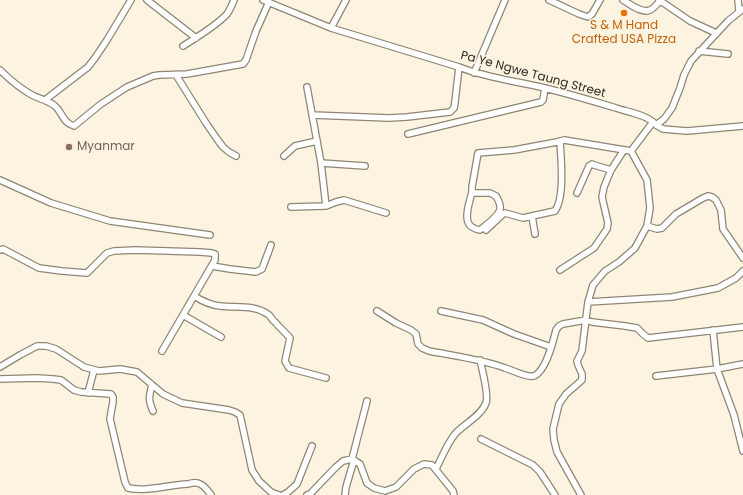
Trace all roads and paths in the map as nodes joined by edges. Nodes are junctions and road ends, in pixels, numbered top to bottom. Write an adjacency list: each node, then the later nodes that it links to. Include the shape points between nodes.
1 (131, 0): 25 (street, via 96,58)
2 (147, 0): 15 (street)
3 (234, 0): 15 (street, via 222,19)
4 (346, 0): 13 (street)
5 (505, 0): 21 (street)
6 (549, 0): 7 (street, via 588,17)
7 (600, 0)
8 (623, 0): 11 (street, via 640,10 647,11 652,10)
9 (738, 0): 12 (street)
10 (266, 1): 13 (street, Pa Ye Ngwe Taung Street); 22 (street, via 243,64)
11 (660, 1): 14 (street, via 690,21)
12 (741, 10): 14 (street)
13 (331, 28): 19 (street, Pa Ye Ngwe Taung Street)
14 (716, 33): 17 (street)
15 (196, 38): 16 (street)
16 (183, 46)
17 (699, 51): 18 (street); 27 (street, via 684,75 672,108 664,119)
18 (728, 54)
19 (459, 67): 21 (street, Pa Ye Ngwe Taung Street); 26 (street, via 454,108 450,112 389,118)
20 (0, 70): 25 (street, via 26,91)
21 (474, 73): 24 (street, Pa Ye Ngwe Taung Street)
22 (176, 75): 25 (street, via 153,76 127,87 74,126 66,122 55,105); 34 (street, via 220,143)
23 (307, 87): 26 (street)
24 (545, 88): 27 (street, Pa Ye Ngwe Taung Street, via 642,116); 29 (street, via 541,102)
25 (45, 100)
26 (312, 115): 30 (street)
27 (655, 123): 28 (street, Pa Ye Ngwe Taung Street, via 664,129 687,131); 33 (street)
28 (743, 126)
29 (408, 134)
30 (317, 141): 35 (street, via 295,146); 36 (street)
31 (560, 141): 32 (street); 40 (street, via 514,150 478,153); 45 (street, via 561,181 558,207 555,211)
32 (624, 150): 33 (street); 38 (street)
33 (631, 151): 46 (street, via 647,180 650,208)
34 (236, 156)
35 (284, 156)
36 (321, 163): 37 (street); 42 (street)
37 (365, 166)
38 (611, 170): 41 (street, via 592,164 589,166); 54 (street, via 602,196 608,222 607,229 594,248)
39 (0, 180): 49 (street, via 51,203 110,221)
40 (472, 192): 40 (street, via 467,219 469,225 480,230 498,214 500,204 496,196 490,193)
41 (576, 194)
42 (326, 206): 43 (street); 44 (street, via 344,200)
43 (291, 207)
44 (386, 213)
45 (532, 216): 47 (street, via 523,218 505,213); 48 (street)
46 (647, 226): 52 (street, via 662,228 676,214 703,198 712,197 721,210 723,229); 57 (street, via 635,248 605,271 594,285)
47 (486, 230)
48 (535, 234)
49 (210, 235)
50 (271, 245): 53 (street, via 262,269 256,272)
51 (0, 250): 53 (street, via 3,249 39,268 87,273 107,253 114,251 212,253 215,254)
52 (743, 258)
53 (212, 266): 56 (street)
54 (560, 270)
55 (743, 271): 57 (street, via 718,288 672,297)
56 (194, 296): 60 (street); 73 (street, via 207,303 248,307 270,315 290,338 285,361 289,368)
57 (588, 302): 61 (street)
58 (377, 311): 67 (street, via 412,330 422,348)
59 (441, 311): 65 (street, via 482,320)
60 (183, 316): 64 (street); 66 (street)
61 (586, 320): 63 (street, via 638,328 648,338); 65 (street, via 559,326); 91 (street, via 582,351 577,362 582,380 566,394 560,404 553,429 557,452)
62 (743, 327): 63 (street)
63 (713, 330): 70 (street)
64 (221, 337)
65 (551, 347): 67 (street, via 543,367 534,376 528,377)
66 (162, 351)
67 (480, 360): 83 (street, via 486,403 482,410 455,434)
68 (743, 364): 70 (street)
69 (0, 367): 71 (street, via 37,346 46,346)
70 (717, 369): 72 (street); 81 (street, via 734,415)
71 (94, 370): 75 (street, via 120,369 136,372); 76 (street)
72 (656, 376)
73 (326, 378)
74 (0, 380): 76 (street, via 61,380 74,390)
75 (152, 385): 78 (street, via 149,402); 85 (street, via 163,394 182,403 229,410 240,416 252,470 259,481 271,492)
76 (88, 392): 84 (street, via 113,396 110,419 128,488 195,483 206,488)
77 (368, 401): 82 (street)
78 (153, 411)
79 (481, 439): 90 (street, via 533,465)
80 (312, 446): 86 (street, via 297,484)
81 (743, 451)
82 (353, 460): 83 (street, via 360,464 368,483 374,488 386,491 396,487 414,469 424,464 432,465); 87 (street, via 343,461); 88 (street)
83 (436, 469): 89 (street, via 453,490)
84 (212, 495)
85 (279, 495)
86 (282, 495)
87 (307, 495)
88 (345, 495)
89 (454, 495)
90 (555, 495)
91 (582, 495)

